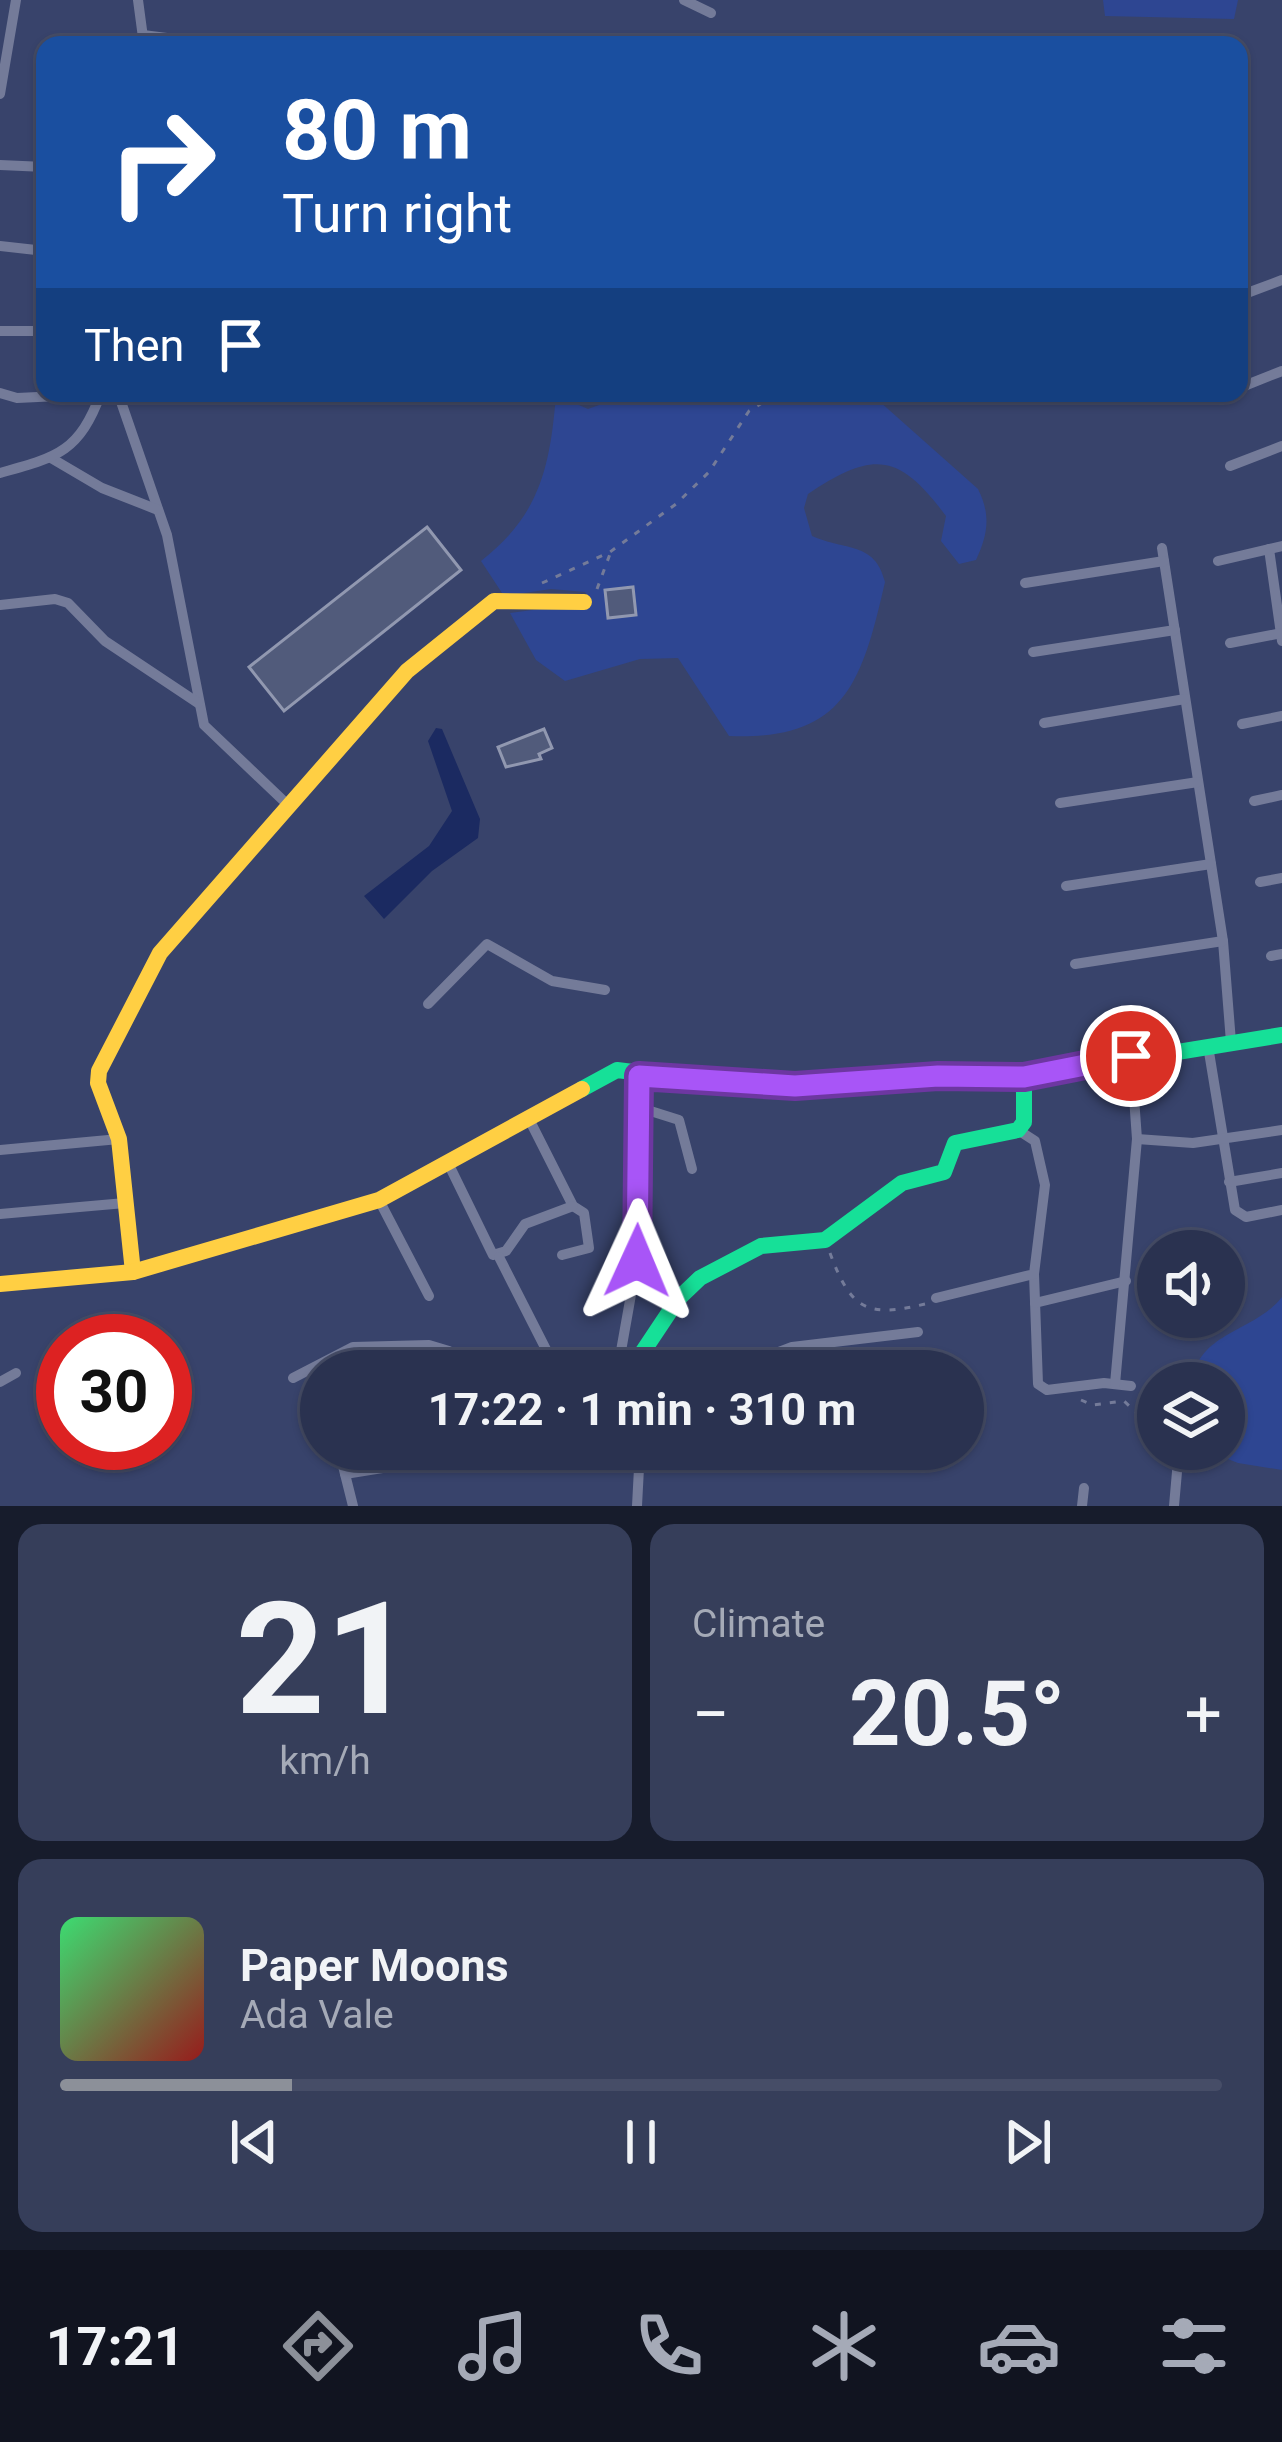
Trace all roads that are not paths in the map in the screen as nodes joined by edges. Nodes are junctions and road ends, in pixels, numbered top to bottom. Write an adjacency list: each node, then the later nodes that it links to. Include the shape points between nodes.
1 (16, 0): 6 (street)
2 (139, 0): 5 (street)
3 (684, 0): 4 (street)
4 (711, 13)
5 (144, 36)
6 (0, 94)
7 (0, 165): 8 (street)
8 (36, 167)
9 (0, 246): 10 (street)
10 (36, 250)
11 (1282, 280): 12 (street)
12 (1248, 293)
13 (36, 331): 14 (street)
14 (0, 332)
15 (1282, 371): 16 (street)
16 (1248, 384)
17 (0, 393): 18 (street)
18 (36, 397)
19 (98, 402): 22 (street, via 86,433)
20 (121, 402): 25 (street)
21 (1282, 446): 23 (street)
22 (51, 458): 24 (street); 25 (street)
23 (1231, 466)
24 (0, 473)
25 (158, 510): 36 (street)
26 (1275, 547): 27 (street); 32 (street)
27 (1217, 561)
28 (1025, 583): 31 (street, via 1163,555)
29 (584, 602): 44 (street, via 558,593 494,602 407,671)
30 (0, 605): 36 (street, via 68,603 106,641)
31 (1174, 630): 34 (street); 35 (street)
32 (1282, 636): 33 (street)
33 (1230, 643)
34 (1033, 652)
35 (1185, 699): 38 (street); 40 (street)
36 (198, 703): 44 (street, via 210,732)
37 (1282, 716): 39 (street)
38 (1044, 723)
39 (1242, 724)
40 (1198, 782): 43 (street); 45 (street)
41 (1282, 795): 42 (street)
42 (1254, 801)
43 (1060, 803)
44 (289, 806): 64 (street, via 160,953 133,1000 99,1071 100,1096)
45 (1211, 864): 48 (street); 49 (street)
46 (1282, 878): 47 (street)
47 (1261, 882)
48 (1066, 886)
49 (1223, 941): 50 (street); 54 (street)
50 (1075, 964)
51 (604, 990): 52 (street, via 552,981 487,944)
52 (428, 1004)
53 (1282, 1035): 54 (street)
54 (1231, 1042): 55 (street)
55 (1208, 1046): 56 (street); 63 (street)
56 (1131, 1056): 58 (street); 65 (street)
57 (639, 1076): 58 (street, via 795,1086); 59 (street); 60 (street, via 617,1070)
58 (1024, 1077): 61 (street)
59 (641, 1108): 68 (street, via 680,1120); 89 (street, via 637,1261)
60 (528, 1117): 67 (street); 73 (street)
61 (1018, 1130): 79 (street, via 1035,1141 1045,1185); 90 (street, via 955,1143 944,1172 902,1183 825,1240 761,1246 700,1278)
62 (1282, 1130): 63 (street)
63 (1220, 1138): 65 (street); 70 (street)
64 (119, 1139): 66 (street); 72 (street)
65 (1137, 1139): 80 (street)
66 (0, 1150)
67 (449, 1165): 71 (street); 77 (street)
68 (692, 1169)
69 (1282, 1173): 70 (street)
70 (1229, 1182): 74 (street, via 1240,1216)
71 (379, 1200): 78 (street); 82 (street)
72 (125, 1203): 75 (street); 78 (street)
73 (573, 1206): 76 (street, via 584,1213 589,1248); 77 (street, via 525,1224)
74 (1282, 1210)
75 (0, 1214)
76 (562, 1255)
77 (499, 1257): 88 (street)
78 (133, 1272): 81 (street)
79 (1034, 1274): 83 (street); 84 (street)
80 (1126, 1281): 84 (street); 96 (street)
81 (0, 1284)
82 (429, 1295)
83 (936, 1298)
84 (1035, 1303): 96 (street, via 1038,1384)
85 (918, 1332): 91 (street)
86 (347, 1350): 87 (street)
87 (443, 1350)
88 (546, 1350)
89 (621, 1350)
90 (645, 1350)
91 (789, 1350)
92 (16, 1373): 95 (street)
93 (300, 1374): 94 (street)
94 (293, 1378)
95 (0, 1382)
96 (1115, 1384): 97 (street)
97 (1131, 1386)
98 (345, 1470): 102 (street)
99 (370, 1470): 102 (street)
100 (639, 1470): 105 (street)
101 (1177, 1470): 107 (street)
102 (345, 1474): 104 (street)
103 (1084, 1489): 106 (street)
104 (353, 1506)
105 (637, 1506)
106 (1082, 1506)
107 (1174, 1506)

